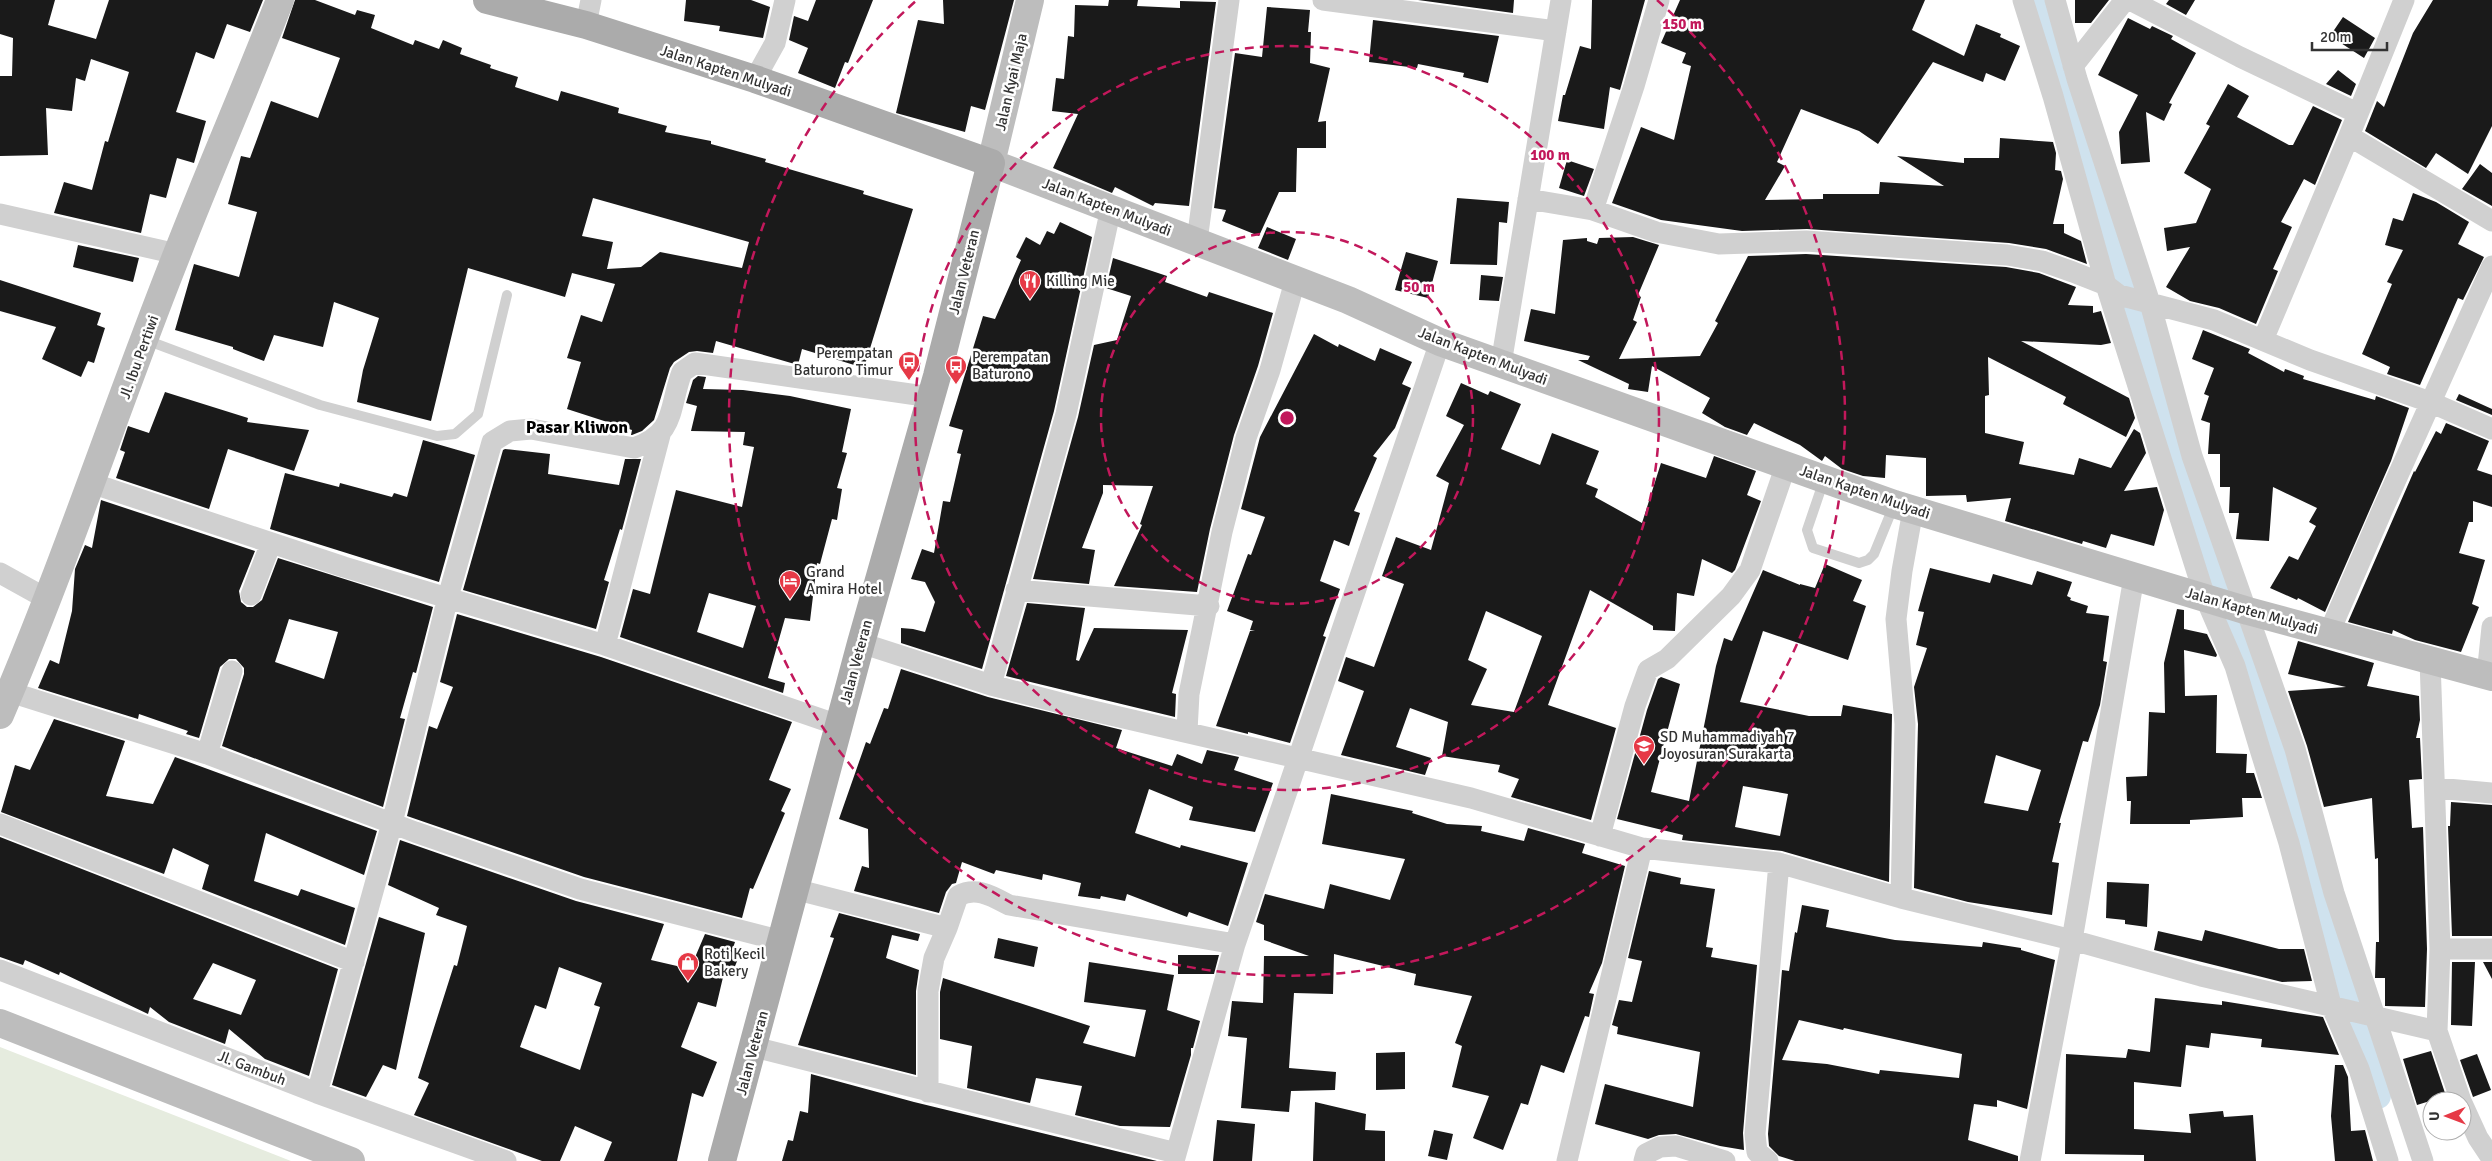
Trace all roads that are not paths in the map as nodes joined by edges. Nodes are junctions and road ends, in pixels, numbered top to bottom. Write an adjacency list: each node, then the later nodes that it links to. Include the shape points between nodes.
1 (280, 0): 28 (main road, Jl. Ibu Pertiwi)
2 (487, 0): 15 (main road, Jalan Kapten Mulyadi)
3 (785, 0): 18 (street, via 775,43)
4 (1030, 0): 21 (main road, Jalan Kyai Maja)
5 (1229, 0): 27 (street)
6 (1323, 0): 14 (street)
7 (1561, 0): 16 (street)
8 (1659, 0): 24 (street)
9 (2023, 0): 31 (street)
10 (2055, 0): 17 (street)
11 (2125, 0): 17 (street)
12 (2130, 0): 19 (street)
13 (2404, 0): 19 (street)
14 (1425, 7): 16 (street)
15 (589, 13): 18 (main road, Jalan Kapten Mulyadi)
16 (1556, 31): 22 (street)
17 (2073, 66): 33 (street)
18 (755, 79): 21 (main road, Jalan Kapten Mulyadi)
19 (2357, 113): 20 (street)
20 (2349, 136): 26 (street); 35 (street)
21 (991, 164): 23 (main road, Jalan Kapten Mulyadi); 38 (main road, Jalan Veteran)
22 (1528, 199): 24 (street); 37 (street)
23 (1111, 208): 27 (main road, Jalan Kapten Mulyadi); 49 (street, via 1066,414)
24 (1594, 210): 31 (street, via 1656,232 1719,244 1806,241 2042,260)
25 (0, 214): 28 (street)
26 (2492, 221)
27 (1197, 241): 30 (main road, Jalan Kapten Mulyadi)
28 (176, 254): 34 (main road, Jl. Ibu Pertiwi)
29 (2492, 266): 39 (street)
30 (1296, 281): 36 (main road, Jalan Kapten Mulyadi, via 1348,300); 54 (street, via 1246,438 1222,532)
31 (2112, 290): 33 (street); 52 (street)
32 (507, 295): 34 (lane, via 478,414 455,434 437,436 320,405)
33 (2145, 302): 35 (street, via 2214,320); 55 (street, via 2192,456)
34 (145, 340): 44 (main road, Jl. Ibu Pertiwi)
35 (2263, 340): 39 (street)
36 (1440, 342): 37 (main road, Jalan Kapten Mulyadi); 68 (street)
37 (1502, 364): 42 (main road, Jalan Kapten Mulyadi)
38 (931, 397): 41 (street, via 696,363 682,372 667,423); 58 (main road, Jalan Veteran)
39 (2430, 402): 40 (street); 57 (street)
40 (2492, 429)
41 (660, 435): 51 (street, via 634,448 531,429 510,431 492,442); 59 (street)
42 (1786, 465): 43 (main road, Jalan Kapten Mulyadi); 73 (street, via 1750,570 1712,615 1667,658 1648,670 1637,699)
43 (1824, 478): 45 (main road, Jalan Kapten Mulyadi); 45 (lane, via 1807,530 1814,548 1859,563 1868,560)
44 (91, 483): 46 (street); 53 (main road, Jl. Ibu Pertiwi)
45 (1904, 507): 48 (main road, Jalan Kapten Mulyadi); 77 (street, via 1902,572 1896,619 1906,724)
46 (271, 543): 50 (street); 51 (street, via 344,568)
47 (0, 573): 53 (street)
48 (2134, 577): 52 (main road, Jalan Kapten Mulyadi); 79 (street)
49 (1016, 590): 54 (street); 63 (street)
50 (251, 595)
51 (448, 597): 59 (street); 71 (street)
52 (2208, 598): 55 (main road, Jalan Kapten Mulyadi); 86 (street, via 2235,666)
53 (47, 599): 64 (main road, Jl. Ibu Pertiwi)
54 (1209, 606): 66 (street, via 1190,694)
55 (2245, 610): 57 (main road, Jalan Kapten Mulyadi); 87 (street, via 2295,750)
56 (2492, 626): 62 (street)
57 (2330, 633): 60 (main road, Jalan Kapten Mulyadi)
58 (860, 644): 63 (street); 65 (main road, Jalan Veteran)
59 (605, 646): 65 (street)
60 (2430, 660): 62 (main road, Jalan Kapten Mulyadi); 69 (street)
61 (232, 671): 67 (street)
62 (2490, 676)
63 (991, 685): 66 (street)
64 (5, 703): 67 (street)
65 (838, 725): 76 (main road, Jalan Veteran)
66 (1187, 731): 68 (street)
67 (207, 754): 71 (street)
68 (1298, 757): 73 (street, via 1471,798); 81 (street)
69 (2436, 788): 70 (street); 82 (street)
70 (2492, 793)
71 (392, 823): 80 (street, via 580,889); 84 (street)
72 (0, 824): 84 (street)
73 (1600, 836): 74 (street)
74 (1642, 848): 75 (street); 100 (street)
75 (1779, 863): 77 (street); 103 (street, via 1754,1134 1757,1152)
76 (794, 889): 78 (street); 80 (main road, Jalan Veteran)
77 (1901, 898): 79 (street)
78 (947, 928): 81 (street, via 958,896 966,891 986,893 1009,905); 92 (street, via 934,958 928,991)
79 (2072, 940): 86 (street, via 2201,976); 104 (street)
80 (782, 941): 90 (main road, Jalan Veteran)
81 (1235, 944): 95 (street)
82 (2440, 949): 83 (street); 89 (street)
83 (2492, 949)
84 (354, 962): 93 (street)
85 (0, 970): 93 (street, Jl. Gambuh)
86 (2336, 1007): 87 (street); 105 (street)
87 (2371, 1016): 89 (street); 106 (street)
88 (0, 1023): 97 (main road)
89 (2437, 1031): 91 (street)
90 (754, 1047): 92 (street); 99 (main road, Jalan Veteran)
91 (2458, 1091)
92 (928, 1092): 95 (street)
93 (317, 1093): 98 (street, Jl. Gambuh)
94 (2472, 1124): 96 (street)
95 (1175, 1157)
96 (2492, 1159)
97 (351, 1161)
98 (506, 1161)
99 (722, 1161)
100 (1567, 1161)
101 (1644, 1161): 102 (street, via 1646,1154 1660,1147 1676,1146)
102 (1725, 1161)
103 (1768, 1161)
104 (2030, 1161)
105 (2388, 1161)
106 (2422, 1161)

